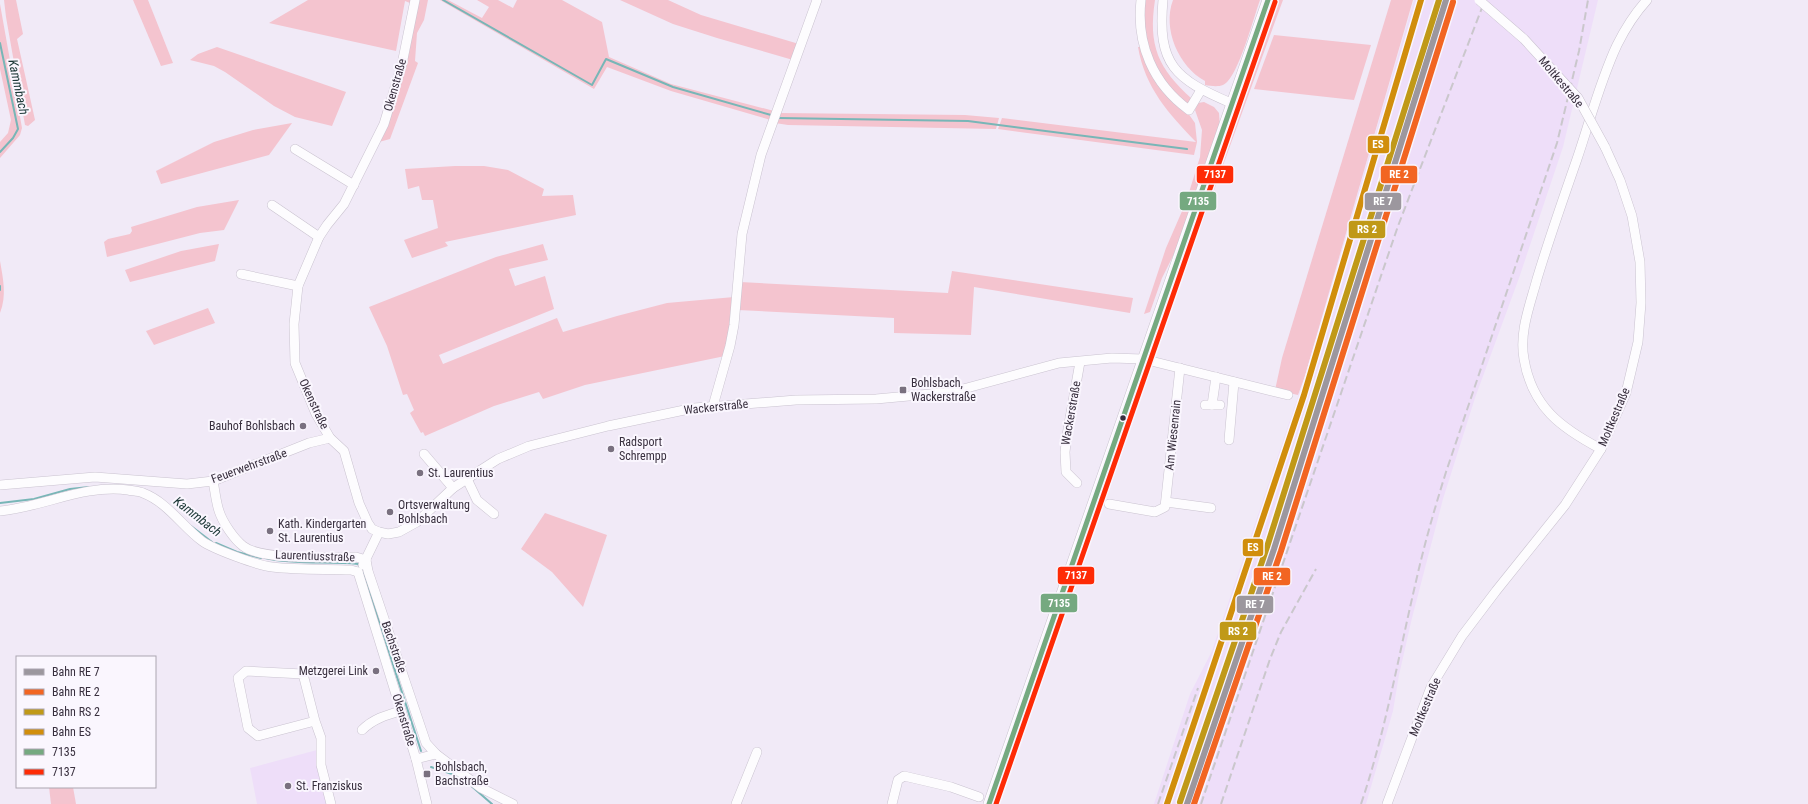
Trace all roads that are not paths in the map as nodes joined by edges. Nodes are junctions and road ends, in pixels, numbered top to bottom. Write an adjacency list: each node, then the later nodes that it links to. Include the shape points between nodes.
1 (415, 0): 11 (street, Okenstraße, via 402,64 384,124)
2 (817, 0): 23 (street, via 760,155 742,234 734,325)
3 (1141, 0): 8 (street, via 1140,24 1144,51 1164,87 1190,110)
4 (1163, 0): 8 (street, via 1162,35 1167,53 1176,70 1186,81)
5 (1268, 0): 9 (main road)
6 (1479, 0): 26 (street, Moltkestraße, bridge, via 1524,39 1578,98 1605,147 1632,216 1640,262 1641,303 1638,342 1626,393)
7 (1647, 0): 26 (street, via 1638,9 1618,45 1601,86 1524,322 1524,358 1532,387 1549,413 1560,424)
8 (1201, 90): 9 (street)
9 (1231, 103): 16 (main road)
10 (295, 149): 11 (street)
11 (354, 185): 13 (street, Okenstraße, via 344,204)
12 (272, 205): 13 (street)
13 (319, 237): 15 (street, Okenstraße)
14 (241, 274): 15 (street)
15 (298, 286): 24 (street, Okenstraße, via 294,324 295,363 316,414)
16 (1143, 359): 17 (street, Wackerstraße, via 1112,358); 18 (street, Wackerstraße); 53 (main road)
17 (1080, 362): 23 (street, Wackerstraße, via 1060,363 952,392 876,399 796,400); 30 (street, Wackerstraße, via 1064,452 1066,472)
18 (1180, 368): 19 (street, Wackerstraße); 33 (street, Am Wiesenrain)
19 (1216, 377): 20 (street, Wackerstraße); 22 (street)
20 (1234, 382): 21 (street, Wackerstraße); 25 (street)
21 (1288, 395)
22 (1212, 405)
23 (714, 406): 28 (street, Wackerstraße, via 608,426 530,446 498,460)
24 (330, 438): 29 (street, Feuerwehrstraße, via 309,443); 38 (street, Okenstraße, via 344,451 359,503 372,529)
25 (1229, 440)
26 (1601, 450): 54 (street, Moltkestraße, via 1565,504 1462,636 1428,695)
27 (424, 454): 32 (street)
28 (467, 479): 32 (street, Wackerstraße); 37 (street, via 477,500)
29 (213, 481): 31 (street, Feuerwehrstraße, via 187,484 95,477); 39 (street, Laurentiusstraße, via 219,512 235,537 251,550 287,557 356,557)
30 (1077, 483)
31 (0, 485)
32 (453, 488): 38 (street, Wackerstraße, via 417,522 399,532)
33 (1166, 502): 34 (street, via 1165,507 1155,512); 35 (street)
34 (1108, 504)
35 (1211, 508)
36 (0, 511): 40 (street, via 82,493 121,490 143,493 161,504 202,541 222,551 271,567)
37 (494, 514)
38 (379, 532): 39 (street)
39 (365, 562): 40 (street); 45 (street, Bachstraße, via 426,743)
40 (358, 572): 41 (street, Okenstraße)
41 (401, 711): 43 (street, via 370,722); 46 (street, Okenstraße)
42 (315, 721): 42 (street, via 303,674 246,671 238,678 248,728 258,736); 48 (street, via 321,738 321,765)
43 (362, 730)
44 (757, 752): 51 (street)
45 (436, 754): 46 (street); 50 (street, Bachstraße, via 481,788)
46 (416, 759): 49 (street, Okenstraße)
47 (979, 798): 52 (street, via 950,787 904,776 898,780)
48 (331, 804)
49 (427, 804)
50 (514, 804)
51 (736, 804)
52 (892, 804)
53 (989, 804)
54 (1387, 804)

